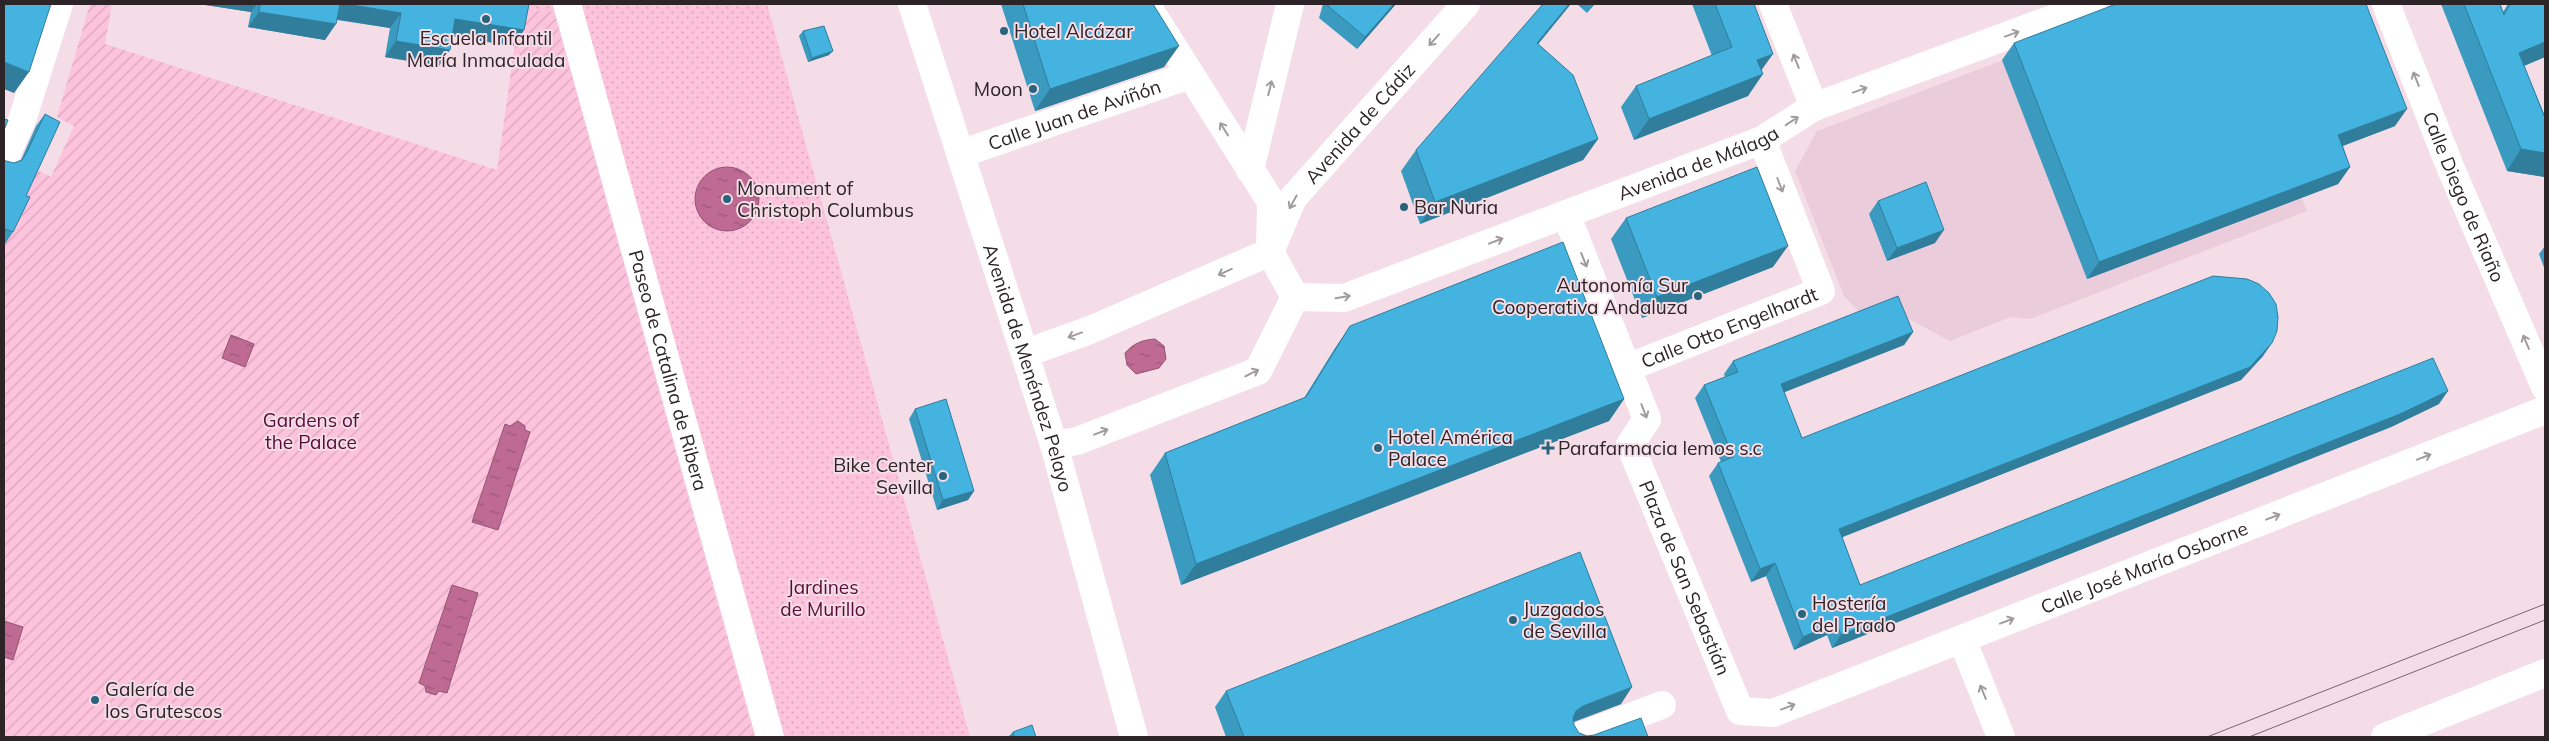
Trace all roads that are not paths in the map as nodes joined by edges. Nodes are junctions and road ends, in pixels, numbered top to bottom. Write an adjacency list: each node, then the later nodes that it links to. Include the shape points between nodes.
1 (59, 4): 14 (street, via 22,120)
2 (567, 4): 28 (street, Paseo de Catalina de Ribera)
3 (912, 4): 13 (street, Avenida de Menéndez Pelayo)
4 (1146, 4): 10 (street)
5 (1290, 4): 15 (street, one-way to 5)
6 (1466, 4): 17 (street, Avenida de Cádiz, one-way to 17, via 1293,198)
7 (1773, 4): 11 (street, one-way to 7)
8 (2093, 4): 11 (street, Avenida de Málaga, one-way to 8)
9 (2386, 4): 21 (street, Calle Diego de Riaño, one-way to 9, via 2451,169)
10 (1190, 75): 13 (street, Calle Juan de Aviñón); 15 (street, one-way to 10)
11 (1814, 107): 12 (street, Avenida de Málaga, one-way to 11)
12 (1762, 140): 16 (street, Avenida de Málaga); 20 (street, Calle Otto Engelhardt, one-way to 20, via 1821,291)
13 (960, 154): 19 (street, Avenida de Menéndez Pelayo)
14 (4, 159)
15 (1250, 170): 17 (street, via 1271,202)
16 (1566, 214): 18 (street, Avenida de Málaga, one-way to 16, via 1344,298); 20 (street, one-way to 20)
17 (1270, 252): 18 (street); 19 (street, one-way to 19, via 1090,330)
18 (1295, 296): 23 (street, one-way to 18, via 1077,441 1258,371)
19 (1026, 353): 23 (street, Avenida de Menéndez Pelayo)
20 (1627, 368): 27 (street, Plaza de San Sebastián, one-way to 27, via 1647,419 1630,444)
21 (2545, 387)
22 (2545, 410): 24 (street, Calle José María Osborne, one-way to 22)
23 (1054, 445): 29 (street, Avenida de Menéndez Pelayo)
24 (1962, 638): 27 (street, Calle José María Osborne, one-way to 24, via 1773,713); 31 (street, one-way to 24)
25 (2545, 673): 32 (street)
26 (1662, 705): 30 (street)
27 (1740, 712)
28 (770, 737)
29 (1134, 737)
30 (1576, 737)
31 (2001, 737)
32 (2385, 737)

